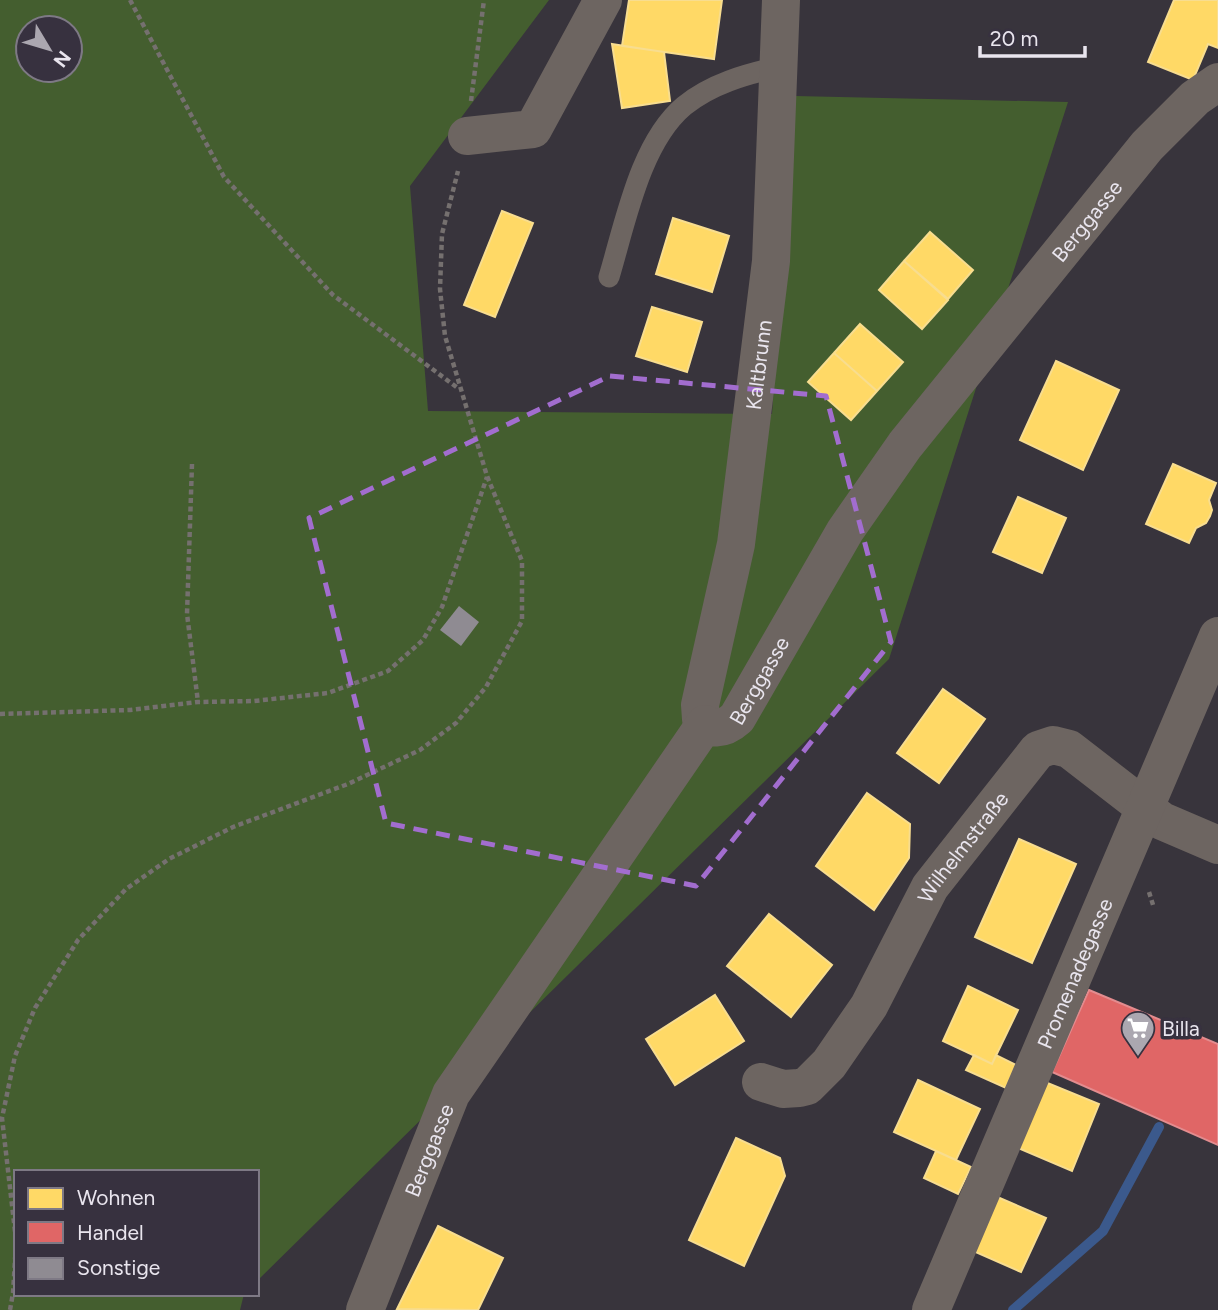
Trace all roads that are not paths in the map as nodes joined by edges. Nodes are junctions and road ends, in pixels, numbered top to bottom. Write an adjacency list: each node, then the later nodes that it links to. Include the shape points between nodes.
1 (603, 0): 5 (street, via 533,129)
2 (781, 0): 3 (street, Kaltbrunn)
3 (779, 66): 6 (lane, via 712,89 684,106 666,127 647,158); 8 (street, Kaltbrunn, via 771,261 736,544 700,705)
4 (1218, 82): 8 (street, Berggasse, via 1195,98 1147,146 905,445 845,531 737,718 721,728)
5 (467, 136)
6 (609, 277)
7 (1218, 636): 9 (street, Promenadegasse)
8 (705, 724): 12 (street, Berggasse, via 451,1094)
9 (1144, 808): 10 (street, Wilhelmstraße, via 1162,821); 11 (street, Wilhelmstraße, via 1069,749 1048,746 1033,753 930,887 869,1006 829,1064 807,1086 783,1089); 13 (street, Promenadegasse)
10 (1218, 845)
11 (761, 1082)
12 (365, 1310)
13 (931, 1310)

